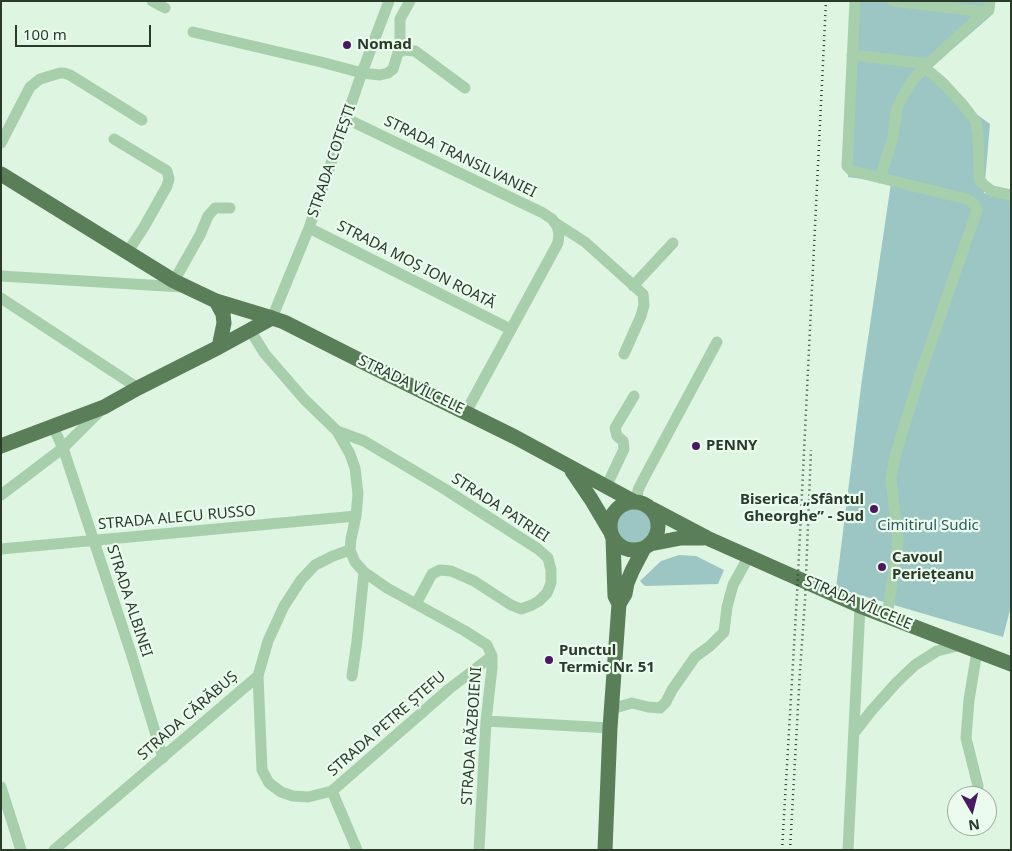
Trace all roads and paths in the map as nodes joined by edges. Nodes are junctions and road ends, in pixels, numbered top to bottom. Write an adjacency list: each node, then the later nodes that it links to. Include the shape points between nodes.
1 (152, 1): 7 (street)
2 (388, 1): 12 (street, STRADA COTEȘTI)
3 (410, 1): 9 (street, via 400,19 400,40)
4 (855, 1): 10 (street)
5 (893, 1): 6 (street)
6 (988, 7): 11 (street)
7 (164, 8)
8 (193, 32): 12 (street)
9 (404, 50): 12 (street, via 398,53 393,69 388,73); 13 (street, via 418,52)
10 (852, 55): 11 (street); 19 (street, via 847,166 852,171)
11 (926, 66): 19 (street, via 912,81 897,107 893,137); 20 (street, via 976,122 979,179 992,191)
12 (362, 73): 14 (street, STRADA COTEȘTI)
13 (465, 88)
14 (347, 119): 22 (street, STRADA TRANSILVANIEI, via 543,213); 23 (street, STRADA COTEȘTI)
15 (142, 120): 17 (street, via 70,75 60,73 40,79 30,87)
16 (114, 139): 25 (street, via 167,171 170,179)
17 (1, 143)
18 (1, 174): 25 (main road, STRADA VÎLCELE)
19 (880, 178): 62 (street, via 967,199 977,210 920,375 896,456 891,479 898,542)
20 (1011, 195)
21 (230, 208): 27 (street, via 215,208 208,216)
22 (556, 224): 28 (street, STRADA TRANSILVANIEI, via 585,242); 32 (street, via 558,243)
23 (309, 228): 31 (street, STRADA COTEȘTI); 32 (street, STRADA MOȘ ION ROATĂ)
24 (673, 243): 28 (street)
25 (127, 253): 27 (main road, STRADA VÎLCELE)
26 (1, 276): 27 (street)
27 (180, 284): 30 (main road, STRADA VÎLCELE)
28 (633, 286): 36 (street, STRADA TRANSILVANIEI, via 643,294 644,305)
29 (1, 298): 37 (street)
30 (216, 301): 31 (main road, STRADA VÎLCELE); 35 (main road, via 224,323)
31 (272, 318): 33 (main road); 40 (main road, STRADA VÎLCELE)
32 (510, 329): 40 (street)
33 (250, 330): 35 (main road); 42 (street, via 265,354)
34 (717, 342): 48 (street, via 644,478)
35 (219, 347): 37 (main road)
36 (624, 354)
37 (138, 388): 39 (main road)
38 (634, 396): 46 (street, via 615,428 624,449)
39 (104, 407): 41 (main road); 44 (street)
40 (466, 412): 45 (main road, STRADA VÎLCELE)
41 (53, 427): 43 (main road); 44 (street, STRADA ALBINEI)
42 (337, 431): 50 (street, via 355,468); 59 (street, STRADA PATRIEI, via 364,440 436,483 548,558 551,583 546,593 540,601 522,609 474,581 440,570 432,574)
43 (1, 446)
44 (63, 448): 47 (street); 53 (street, STRADA ALBINEI)
45 (570, 468): 46 (main road, STRADA VÎLCELE); 51 (main road, STRADA VÎLCELE)
46 (606, 487): 48 (main road, STRADA VÎLCELE)
47 (1, 495)
48 (635, 501): 49 (main road); 51 (main road, via 614,511 609,524)
49 (652, 509): 52 (main road, STRADA VÎLCELE); 54 (main road, via 658,530)
50 (356, 516): 53 (street, STRADA ALECU RUSSO); 56 (street)
51 (611, 535): 54 (main road, via 623,548 637,550); 60 (main road, via 615,596)
52 (708, 538): 54 (main road, STRADA VÎLCELE, via 681,538); 57 (main road, STRADA VÎLCELE)
53 (94, 541): 55 (street, STRADA ALECU RUSSO); 73 (street, STRADA ALBINEI)
54 (647, 546): 60 (main road)
55 (1, 550)
56 (350, 550): 58 (street, STRADA RĂZBOIENI); 67 (street, via 314,565 301,580 284,606 268,641)
57 (749, 556): 61 (main road, STRADA VÎLCELE); 69 (street, via 733,585 724,632 696,657 666,702 660,708 632,703)
58 (364, 572): 59 (street, STRADA RĂZBOIENI); 68 (street)
59 (416, 604): 65 (street, STRADA RĂZBOIENI, via 487,645)
60 (619, 604): 69 (main road)
61 (860, 606): 62 (main road, STRADA VÎLCELE); 72 (street)
62 (887, 617): 63 (main road, STRADA VÎLCELE)
63 (962, 645): 64 (main road, STRADA VÎLCELE); 72 (street, via 937,651 915,665)
64 (977, 651): 66 (main road, STRADA VÎLCELE); 75 (street, via 966,738)
65 (492, 656): 70 (street, STRADA RĂZBOIENI); 77 (street, STRADA PETRE ȘTEFU, via 449,689)
66 (1011, 664)
67 (258, 676): 73 (street, STRADA CĂRĂBUȘ); 74 (street, STRADA CĂRĂBUȘ, via 262,770)
68 (352, 676)
69 (611, 709): 71 (main road)
70 (486, 721): 71 (street); 81 (street, STRADA RĂZBOIENI)
71 (610, 728): 82 (main road)
72 (854, 733): 83 (street)
73 (164, 758): 79 (street, STRADA CĂRĂBUȘ)
74 (269, 783): 77 (street, STRADA PETRE ȘTEFU, via 280,792 293,796 308,797)
75 (978, 786)
76 (1, 787): 78 (street)
77 (332, 791): 80 (street)
78 (21, 850)
79 (54, 850)
80 (358, 850)
81 (479, 850)
82 (605, 850)
83 (848, 850)

